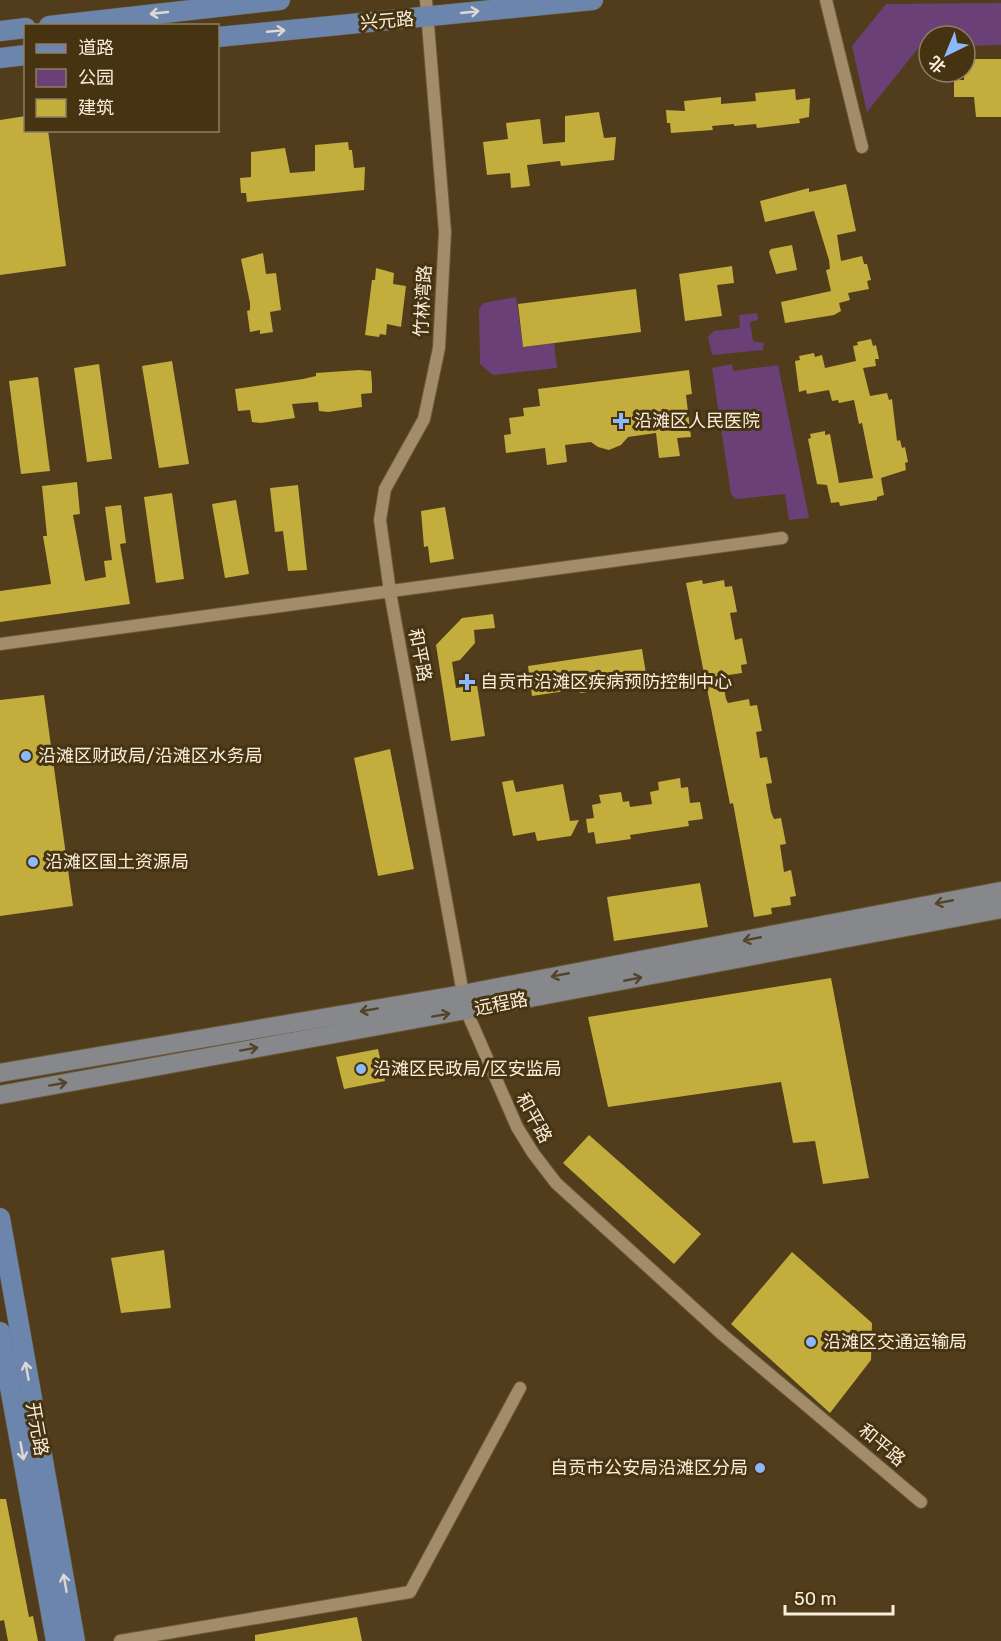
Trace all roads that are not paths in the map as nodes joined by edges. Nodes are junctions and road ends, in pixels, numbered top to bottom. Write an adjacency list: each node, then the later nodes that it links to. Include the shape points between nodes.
1 (280, 0): 5 (main road, one-way to 5)
2 (593, 0): 4 (main road, 兴元路, one-way to 2)
3 (826, 0): 11 (street)
4 (427, 8): 8 (main road, 兴元路, one-way to 4); 13 (street, 竹林湾路, via 445,232 439,348 424,419 385,489 380,520)
5 (67, 24)
6 (24, 28): 7 (main road)
7 (0, 31)
8 (219, 37)
9 (24, 55): 10 (main road)
10 (0, 58)
11 (862, 147)
12 (782, 538): 13 (street)
13 (390, 592): 14 (street); 17 (street, 和平路)
14 (0, 644)
15 (1001, 891): 17 (main road, 远程路, one-way to 17)
16 (1001, 909): 17 (main road, 远程路, one-way to 16)
17 (464, 1002): 18 (main road, 远程路, one-way to 18); 19 (main road, 远程路, one-way to 17); 23 (street, 和平路, via 517,1127 556,1183 723,1335)
18 (0, 1073)
19 (0, 1095)
20 (0, 1218): 25 (main road, 开元路, one-way to 20)
21 (0, 1332): 24 (main road, 开元路, one-way to 24)
22 (520, 1388): 26 (street, via 410,1592)
23 (921, 1502)
24 (56, 1641)
25 (75, 1641)
26 (120, 1641)

